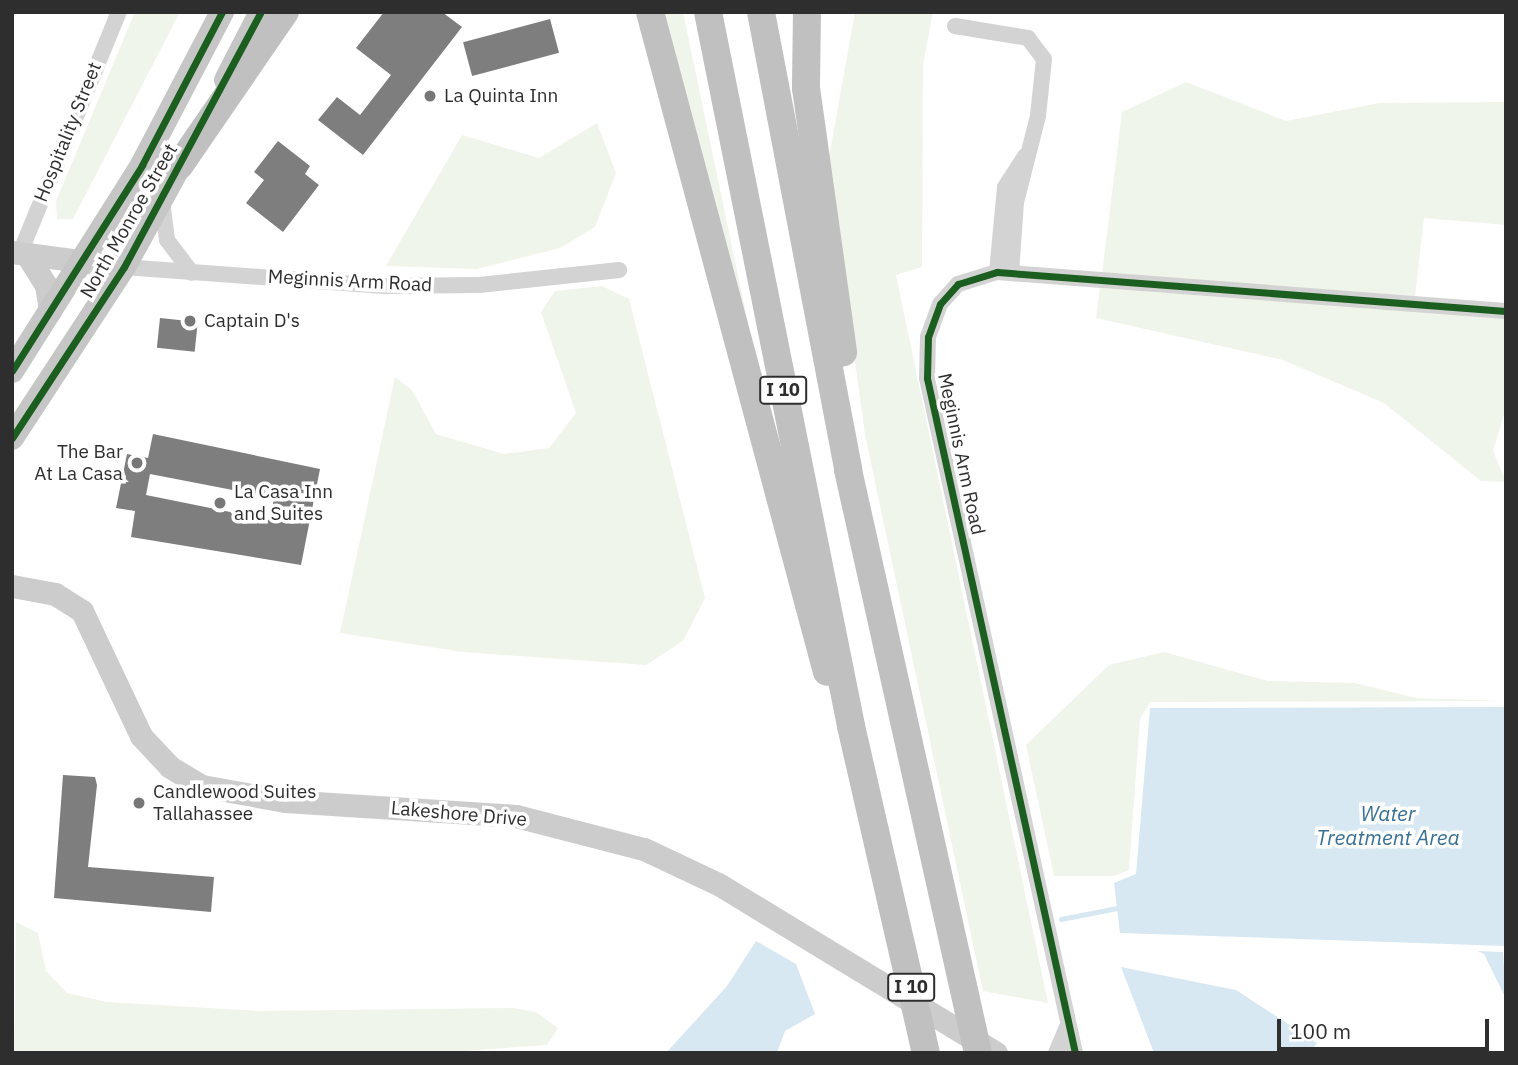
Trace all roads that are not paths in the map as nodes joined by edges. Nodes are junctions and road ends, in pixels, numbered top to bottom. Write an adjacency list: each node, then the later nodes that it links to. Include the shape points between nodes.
1 (119, 12): 12 (street, Hospitality Street)
2 (222, 12): 13 (main road, North Monroe Street, via 142,165)
3 (261, 12): 10 (main road, North Monroe Street)
4 (285, 12): 10 (highway)
5 (650, 12): 24 (highway, via 814,643)
6 (708, 12): 24 (highway, I 10)
7 (761, 12): 22 (highway, I 10)
8 (807, 12): 22 (highway, via 806,88 845,370)
9 (954, 26): 17 (street, via 1013,34 1038,46 1044,86 1025,156 1005,187)
10 (179, 166): 11 (main road, North Monroe Street)
11 (162, 199): 14 (main road, North Monroe Street); 16 (street, via 167,240)
12 (20, 253): 13 (street, Meginnis Arm Road); 18 (street, via 46,285)
13 (81, 263): 14 (street, Meginnis Arm Road); 18 (main road, North Monroe Street)
14 (124, 267): 16 (street, Meginnis Arm Road); 21 (main road, North Monroe Street)
15 (619, 270): 16 (street, Meginnis Arm Road, via 411,286)
16 (192, 273)
17 (1004, 273): 19 (street, Meginnis Arm Road); 25 (street, Meginnis Arm Road, via 958,284 940,304 928,337 927,378)
18 (50, 311): 20 (main road, North Monroe Street)
19 (1506, 312)
20 (12, 371)
21 (12, 438)
22 (848, 470): 27 (highway, I 10)
23 (12, 586): 28 (street, Lakeshore Drive, via 55,594 82,611 141,736 170,768 202,786 241,797 516,816 644,849 720,885)
24 (851, 726): 26 (highway, I 10)
25 (1068, 1021): 29 (street); 30 (street, Meginnis Arm Road)
26 (926, 1053)
27 (978, 1053)
28 (996, 1053)
29 (1056, 1053)
30 (1075, 1053)

